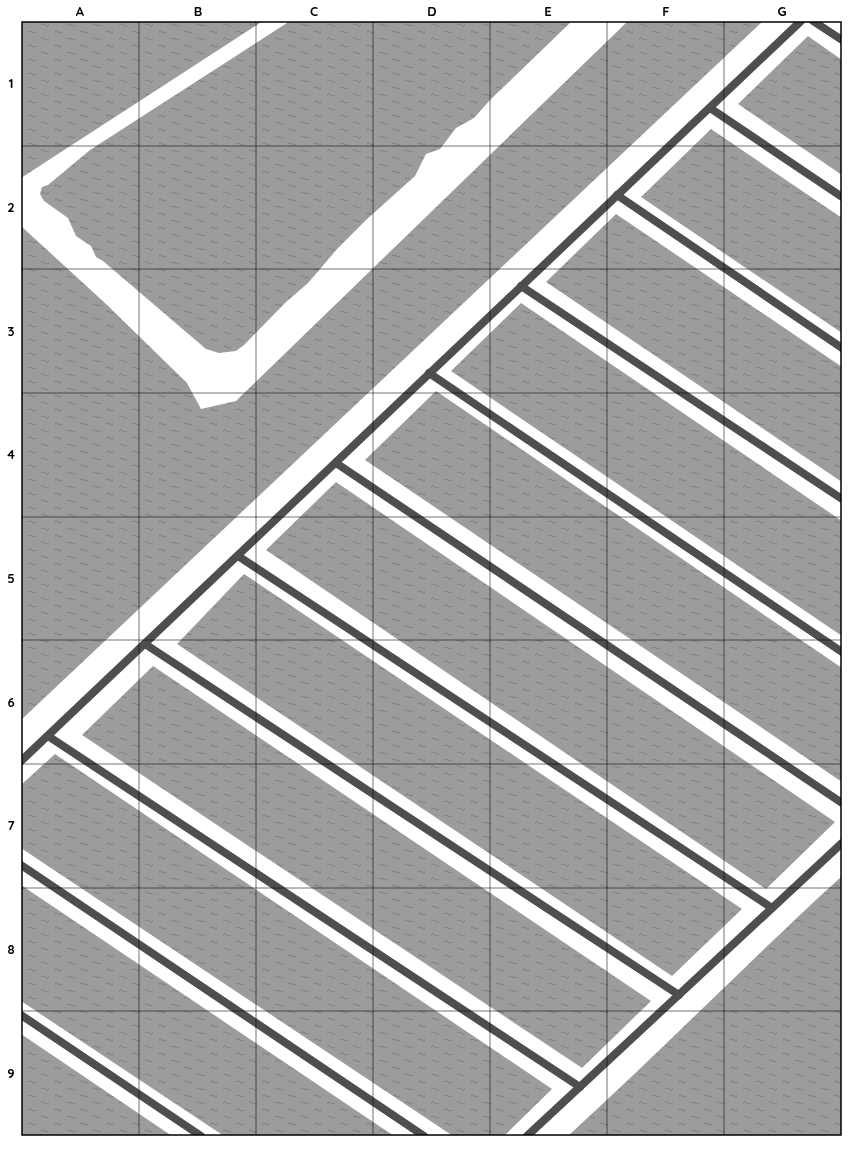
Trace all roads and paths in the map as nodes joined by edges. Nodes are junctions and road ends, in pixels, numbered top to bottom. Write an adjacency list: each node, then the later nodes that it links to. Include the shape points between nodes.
1 (801, 21): 4 (lane)
2 (813, 21): 3 (lane)
3 (842, 40)
4 (710, 108): 5 (lane); 6 (lane)
5 (617, 195): 7 (lane); 8 (lane)
6 (842, 197)
7 (521, 286): 9 (lane); 11 (lane)
8 (842, 348)
9 (429, 373): 10 (lane); 14 (lane)
10 (336, 463): 12 (lane); 17 (lane)
11 (842, 499)
12 (238, 556): 13 (lane); 20 (lane)
13 (145, 644): 15 (lane); 21 (lane)
14 (842, 652)
15 (48, 736): 16 (lane); 23 (lane)
16 (21, 761)
17 (842, 803)
18 (842, 843): 20 (lane)
19 (21, 865): 25 (lane)
20 (772, 908): 21 (lane)
21 (679, 995): 23 (lane)
22 (21, 1015): 24 (lane)
23 (580, 1088): 26 (lane)
24 (201, 1136)
25 (424, 1136)
26 (528, 1136)

